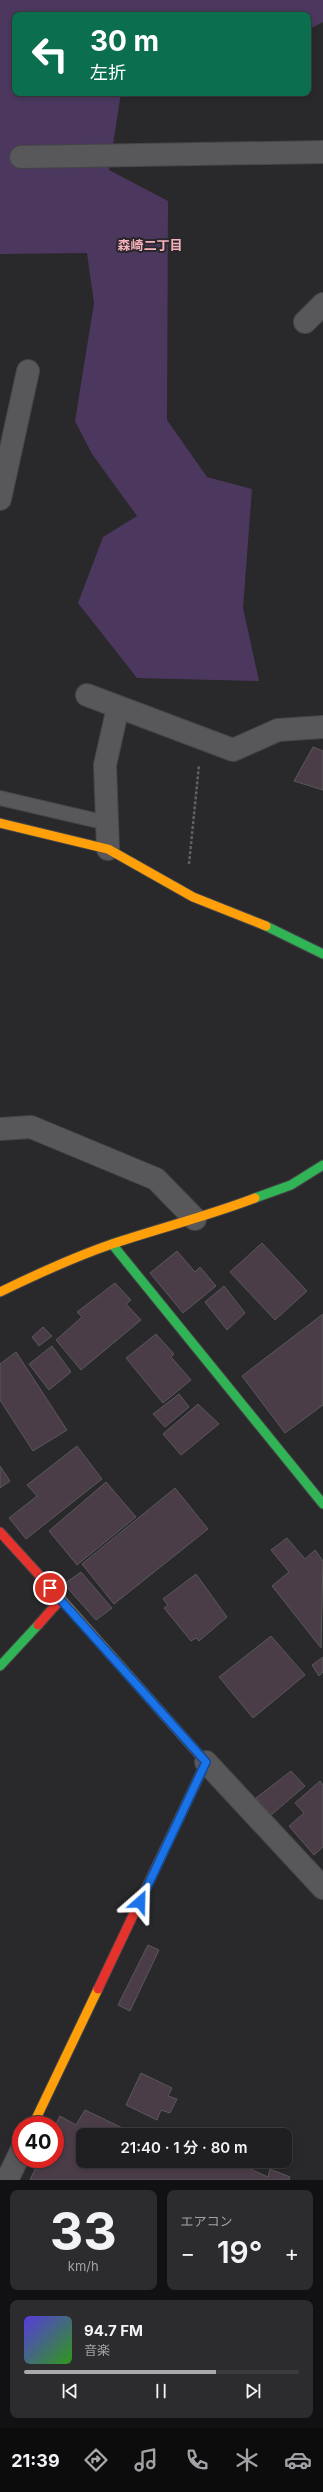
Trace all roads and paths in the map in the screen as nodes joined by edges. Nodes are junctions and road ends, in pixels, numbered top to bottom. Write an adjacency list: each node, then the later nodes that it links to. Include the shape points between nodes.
1 (323, 152): 2 (street)
2 (21, 157)
3 (323, 304): 4 (street)
4 (305, 322)
5 (28, 372): 6 (street)
6 (0, 499)
7 (87, 695): 8 (street)
8 (118, 707): 10 (street); 13 (street, via 105,765)
9 (323, 727): 10 (street, via 278,730 233,750)
10 (208, 741): 15 (path, via 200,751)
11 (0, 798): 13 (lane)
12 (0, 823): 14 (street)
13 (107, 823): 14 (street)
14 (108, 849): 16 (street, via 193,897 248,918)
15 (189, 868)
16 (323, 954)
17 (0, 1129): 19 (street, via 31,1127 156,1179)
18 (323, 1165): 19 (street, via 291,1185)
19 (195, 1219): 20 (street)
20 (112, 1244): 21 (street, via 44,1270); 22 (street)
21 (0, 1292)
22 (323, 1504)
23 (0, 1532): 24 (street)
24 (61, 1599): 25 (street); 26 (street)
25 (0, 1666)
26 (206, 1762): 27 (street); 28 (street)
27 (323, 1888)
28 (37, 2116)
29 (13, 2168): 30 (street)
30 (7, 2180)

